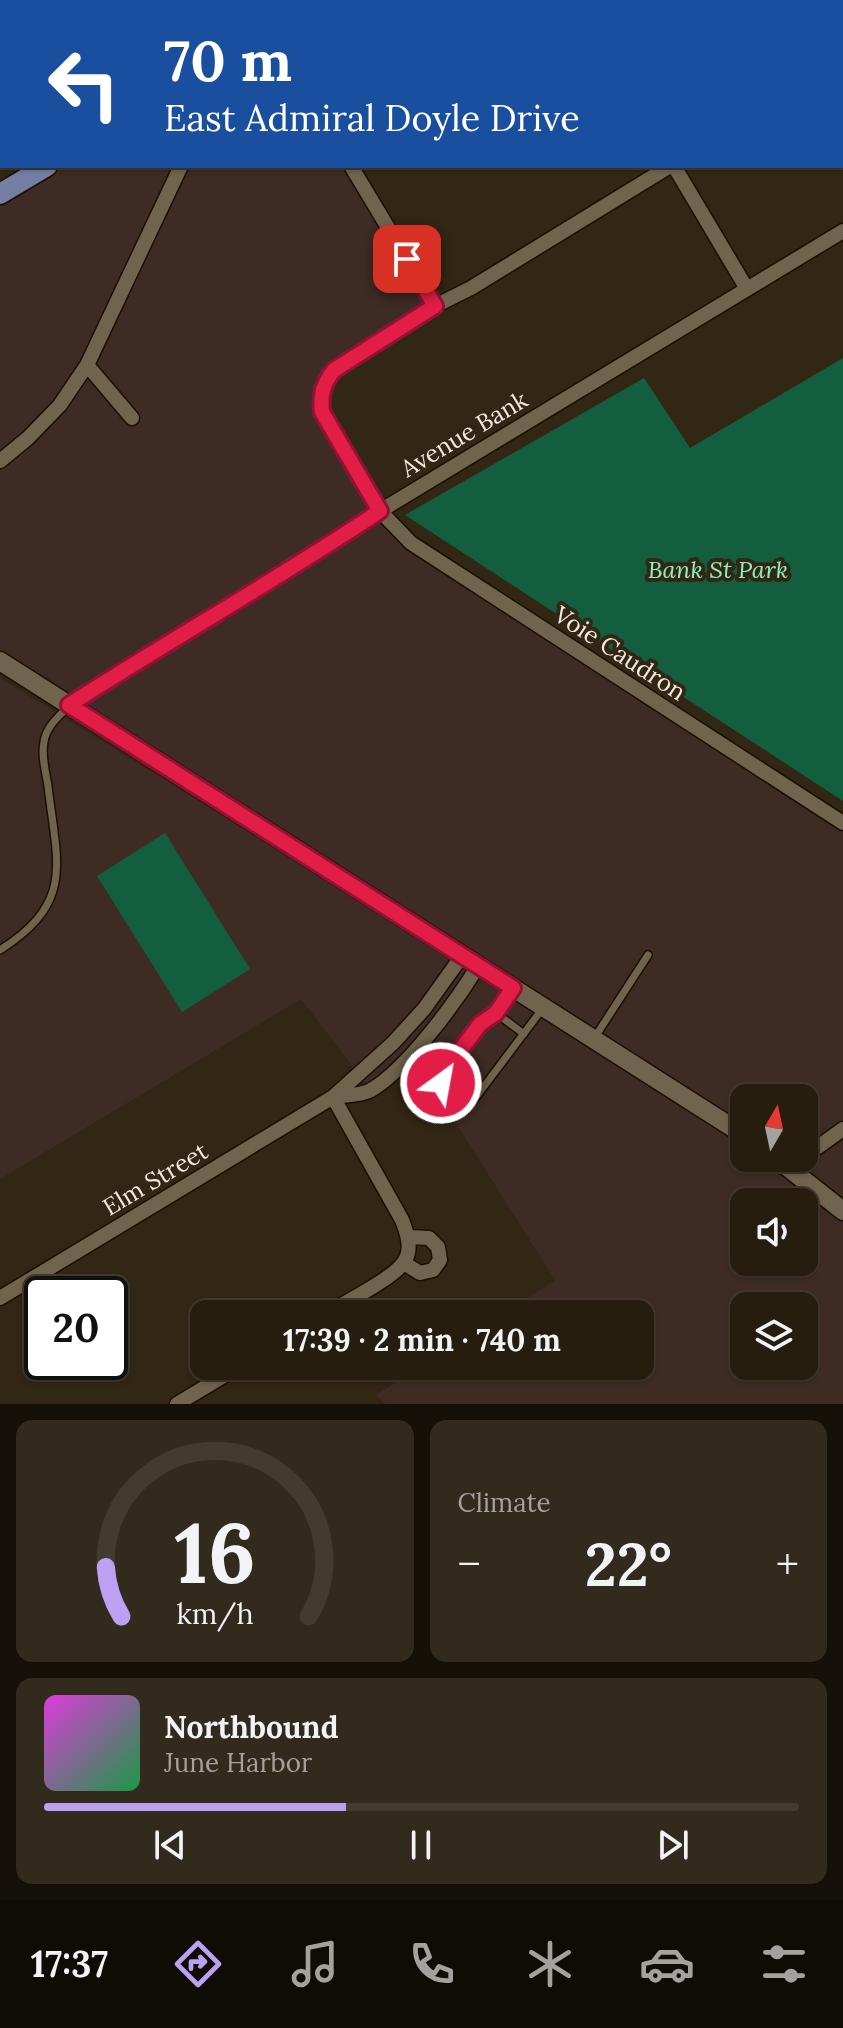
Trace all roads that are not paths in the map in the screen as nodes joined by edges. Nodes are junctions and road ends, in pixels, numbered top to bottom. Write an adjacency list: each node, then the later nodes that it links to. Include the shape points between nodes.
1 (44, 168): 6 (main road)
2 (180, 168): 10 (street)
3 (352, 168): 9 (street)
4 (669, 168): 9 (street)
5 (673, 168): 8 (street)
6 (0, 194)
7 (843, 231): 8 (street, Avenue Bank)
8 (747, 289): 13 (street, Avenue Bank)
9 (435, 306): 13 (street, Voie Caudron, via 334,370 320,396 322,412)
10 (87, 365): 11 (street); 12 (street, via 60,405)
11 (132, 418)
12 (0, 461)
13 (380, 511): 15 (street, Avenue Bank); 16 (street, Voie Caudron, via 411,543)
14 (0, 661): 15 (main road)
15 (69, 705): 17 (lane, via 43,743 56,844 55,885 33,926); 19 (main road)
16 (843, 823)
17 (0, 950)
18 (648, 955): 24 (lane)
19 (470, 961): 20 (main road); 25 (street, Elm Street); 25 (street, Elm Street, via 445,1014 404,1061 369,1092)
20 (513, 988): 21 (main road); 22 (lane)
21 (543, 1008): 23 (lane); 24 (main road)
22 (496, 1013): 23 (lane); 23 (lane, via 480,1024 442,1075 441,1083 463,1103 473,1101)
23 (524, 1034)
24 (593, 1040): 26 (main road)
25 (333, 1097): 31 (street); 33 (street, Elm Street)
26 (730, 1126)
27 (842, 1132): 28 (street)
28 (818, 1146)
29 (805, 1172): 30 (main road)
30 (843, 1211)
31 (408, 1237): 32 (street); 32 (street, via 429,1238 438,1247 440,1260 433,1270 420,1273)
32 (404, 1263): 34 (street)
33 (0, 1298)
34 (349, 1300)
35 (217, 1380): 36 (street)
36 (177, 1404)

